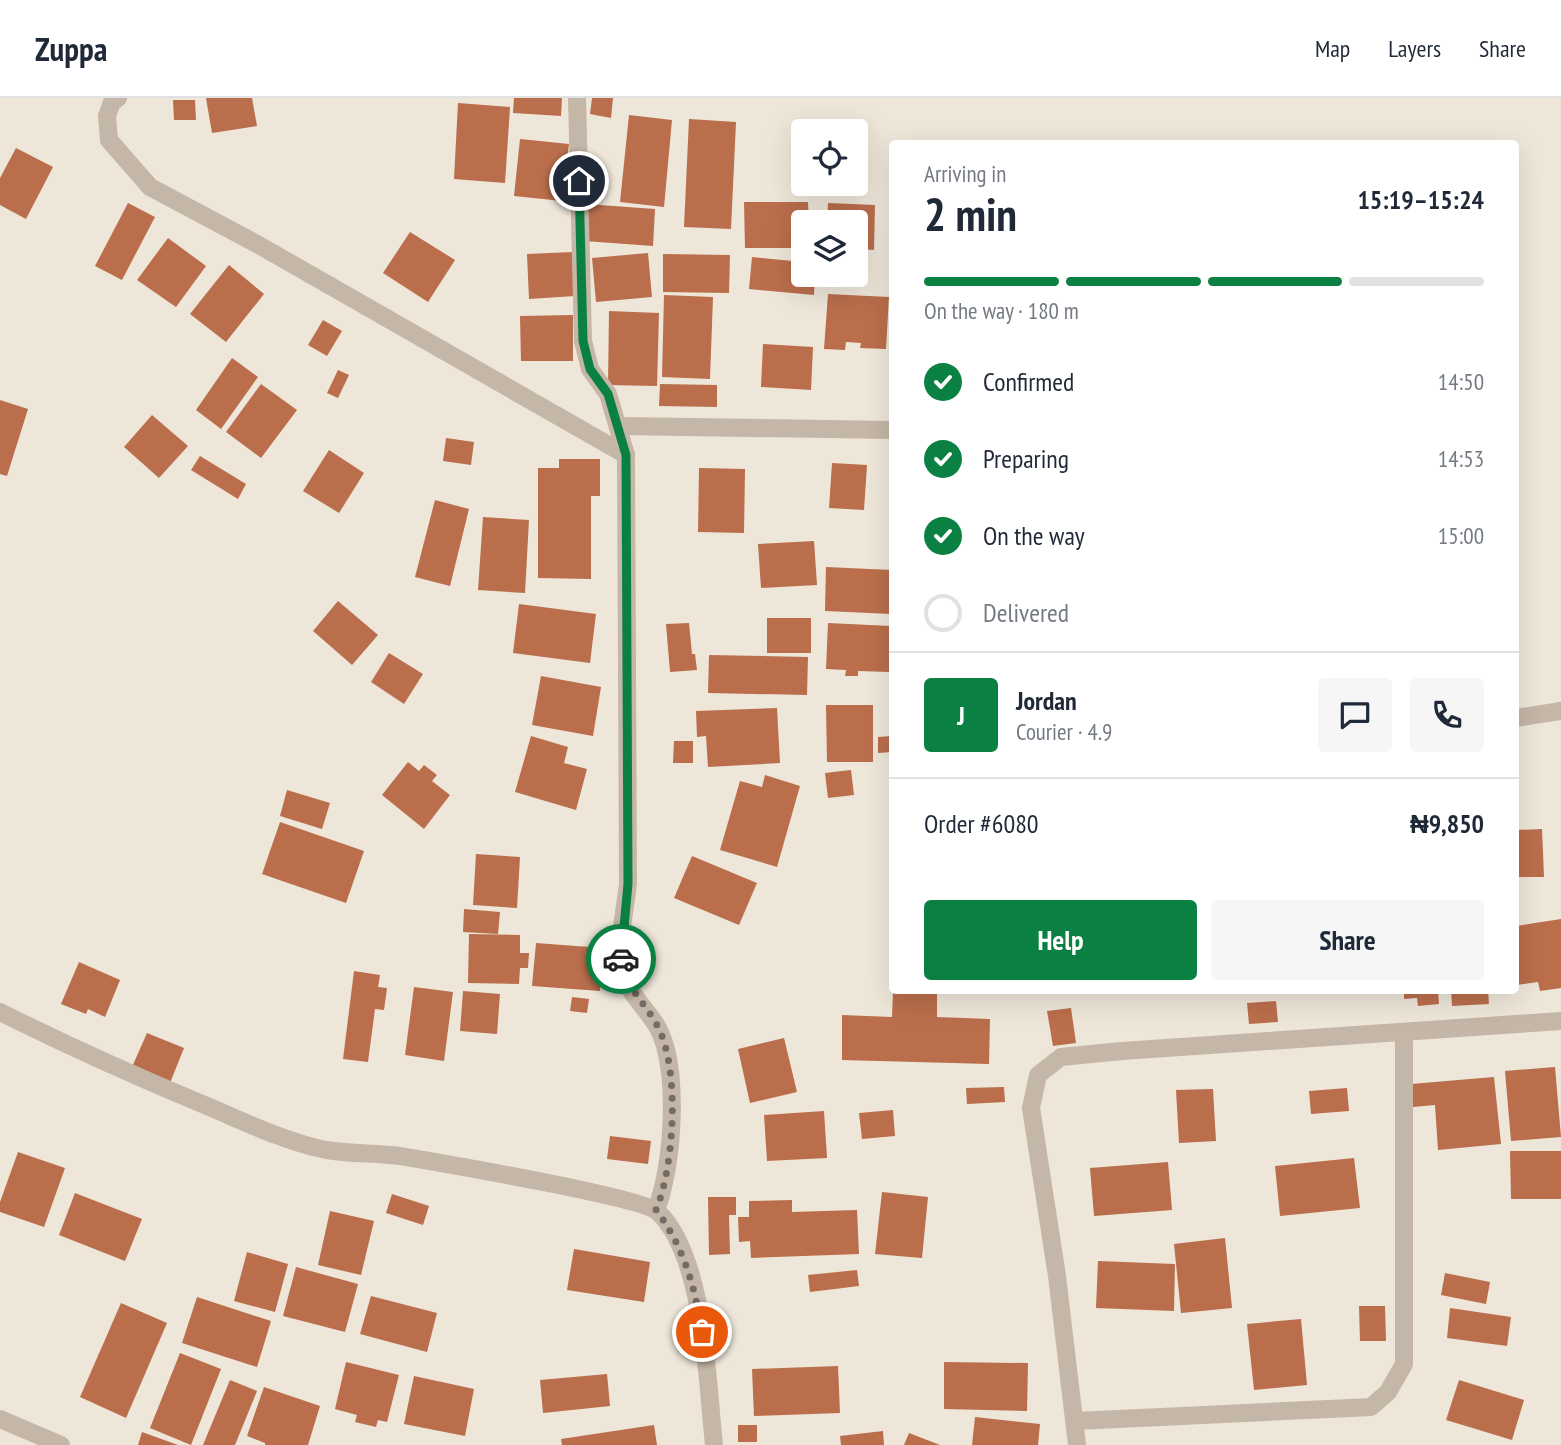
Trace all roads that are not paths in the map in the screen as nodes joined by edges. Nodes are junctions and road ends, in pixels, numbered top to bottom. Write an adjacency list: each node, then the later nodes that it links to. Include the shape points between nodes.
1 (118, 98): 5 (street, via 107,116 109,140 150,187)
2 (577, 98): 3 (street, via 583,341 590,369 608,394)
3 (619, 426): 4 (street); 5 (street)
4 (889, 430)
5 (626, 455): 11 (street, via 628,884 621,955 624,976 659,1029 667,1056 670,1160)
6 (1561, 711): 7 (street)
7 (1519, 718)
8 (0, 1012): 11 (street, via 87,1056 255,1126 325,1149 398,1156 613,1197)
9 (1561, 1021): 10 (street)
10 (1404, 1032): 13 (street, via 1404,1364 1388,1392 1371,1407); 13 (street, via 1061,1057 1038,1075 1031,1108)
11 (656, 1210): 15 (street, via 672,1231 691,1279 702,1332)
12 (0, 1419): 14 (street)
13 (1076, 1421): 16 (street)
14 (61, 1445)
15 (714, 1445)
16 (1077, 1445)

